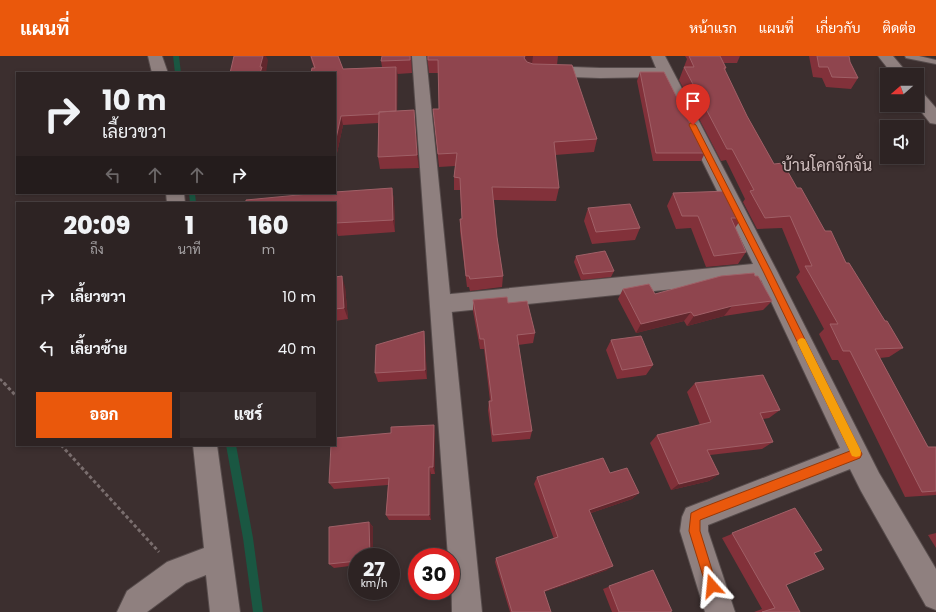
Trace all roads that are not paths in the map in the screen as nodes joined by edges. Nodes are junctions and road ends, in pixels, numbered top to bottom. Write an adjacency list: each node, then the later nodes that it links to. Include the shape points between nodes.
1 (155, 56): 9 (street)
2 (419, 56): 13 (street)
3 (886, 56): 7 (street)
4 (908, 56): 5 (lane)
5 (936, 62)
6 (662, 64): 8 (street, via 600,73); 12 (street)
7 (895, 68)
8 (532, 71)
9 (160, 72)
10 (924, 104): 11 (street)
11 (936, 119)
12 (767, 271): 13 (street); 15 (street)
13 (441, 304): 20 (street)
14 (205, 446): 16 (street)
15 (857, 454): 17 (street, via 870,482); 21 (street, via 695,517 694,531)
16 (219, 556): 18 (street, via 178,572 137,601); 19 (street)
17 (936, 596)
18 (132, 612)
19 (226, 612)
20 (467, 612)
21 (720, 612)

